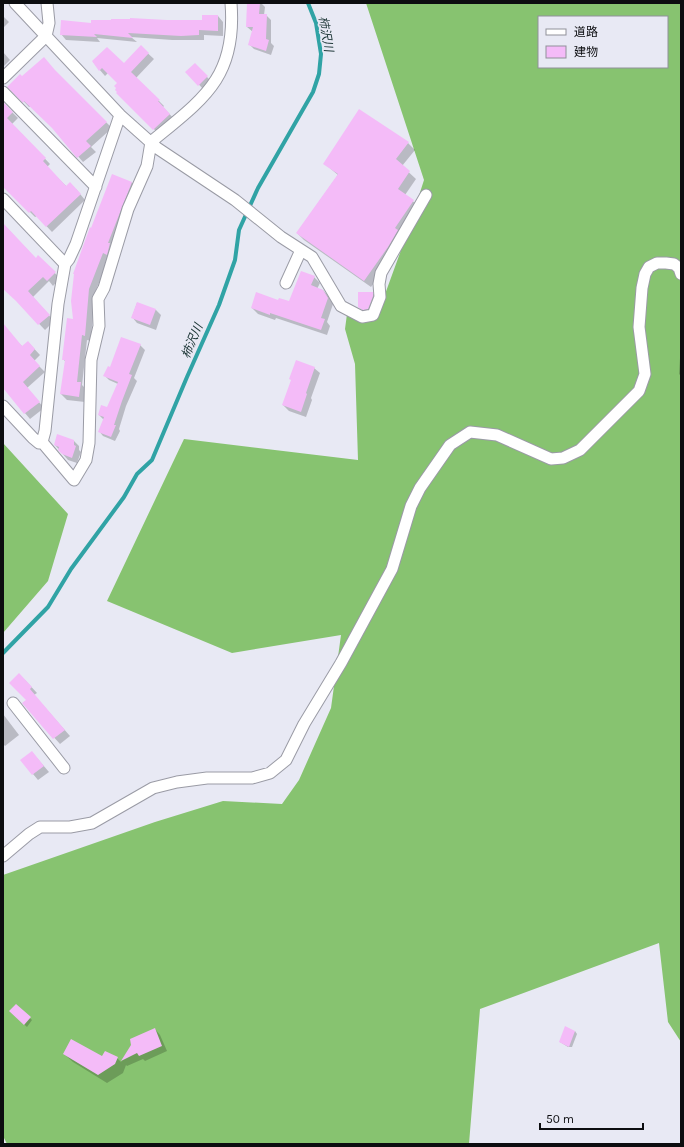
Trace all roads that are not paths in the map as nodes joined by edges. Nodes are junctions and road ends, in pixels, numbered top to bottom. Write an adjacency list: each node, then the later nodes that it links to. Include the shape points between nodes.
1 (15, 3): 4 (street)
2 (47, 3): 4 (street, via 49,23)
3 (231, 3): 8 (street, via 228,52 217,79 197,104)
4 (46, 36): 5 (street); 7 (street)
5 (3, 78)
6 (3, 92): 9 (street)
7 (120, 115): 8 (street); 9 (street)
8 (151, 142): 12 (street, via 236,200); 17 (street, via 147,166 128,209 104,288 98,299 99,326 91,360 89,443 86,460 74,480)
9 (96, 187): 13 (street, via 76,244)
10 (426, 195): 12 (street, via 381,273 380,297 373,315 362,317 341,306 312,258)
11 (3, 199): 13 (street)
12 (301, 250): 15 (street)
13 (64, 264): 17 (street)
14 (681, 274): 20 (street, via 674,264 657,263 649,267 642,288 639,327 645,374 639,391 580,450 564,458 550,460 497,435 470,432 450,445 420,488 411,506 392,569 286,760 270,773 252,778 207,778 153,788 92,823 70,827 40,827)
15 (286, 283)
16 (3, 406): 17 (street, via 33,438 39,443)
17 (42, 442)
18 (13, 703): 19 (street)
19 (64, 768)
20 (3, 856)

